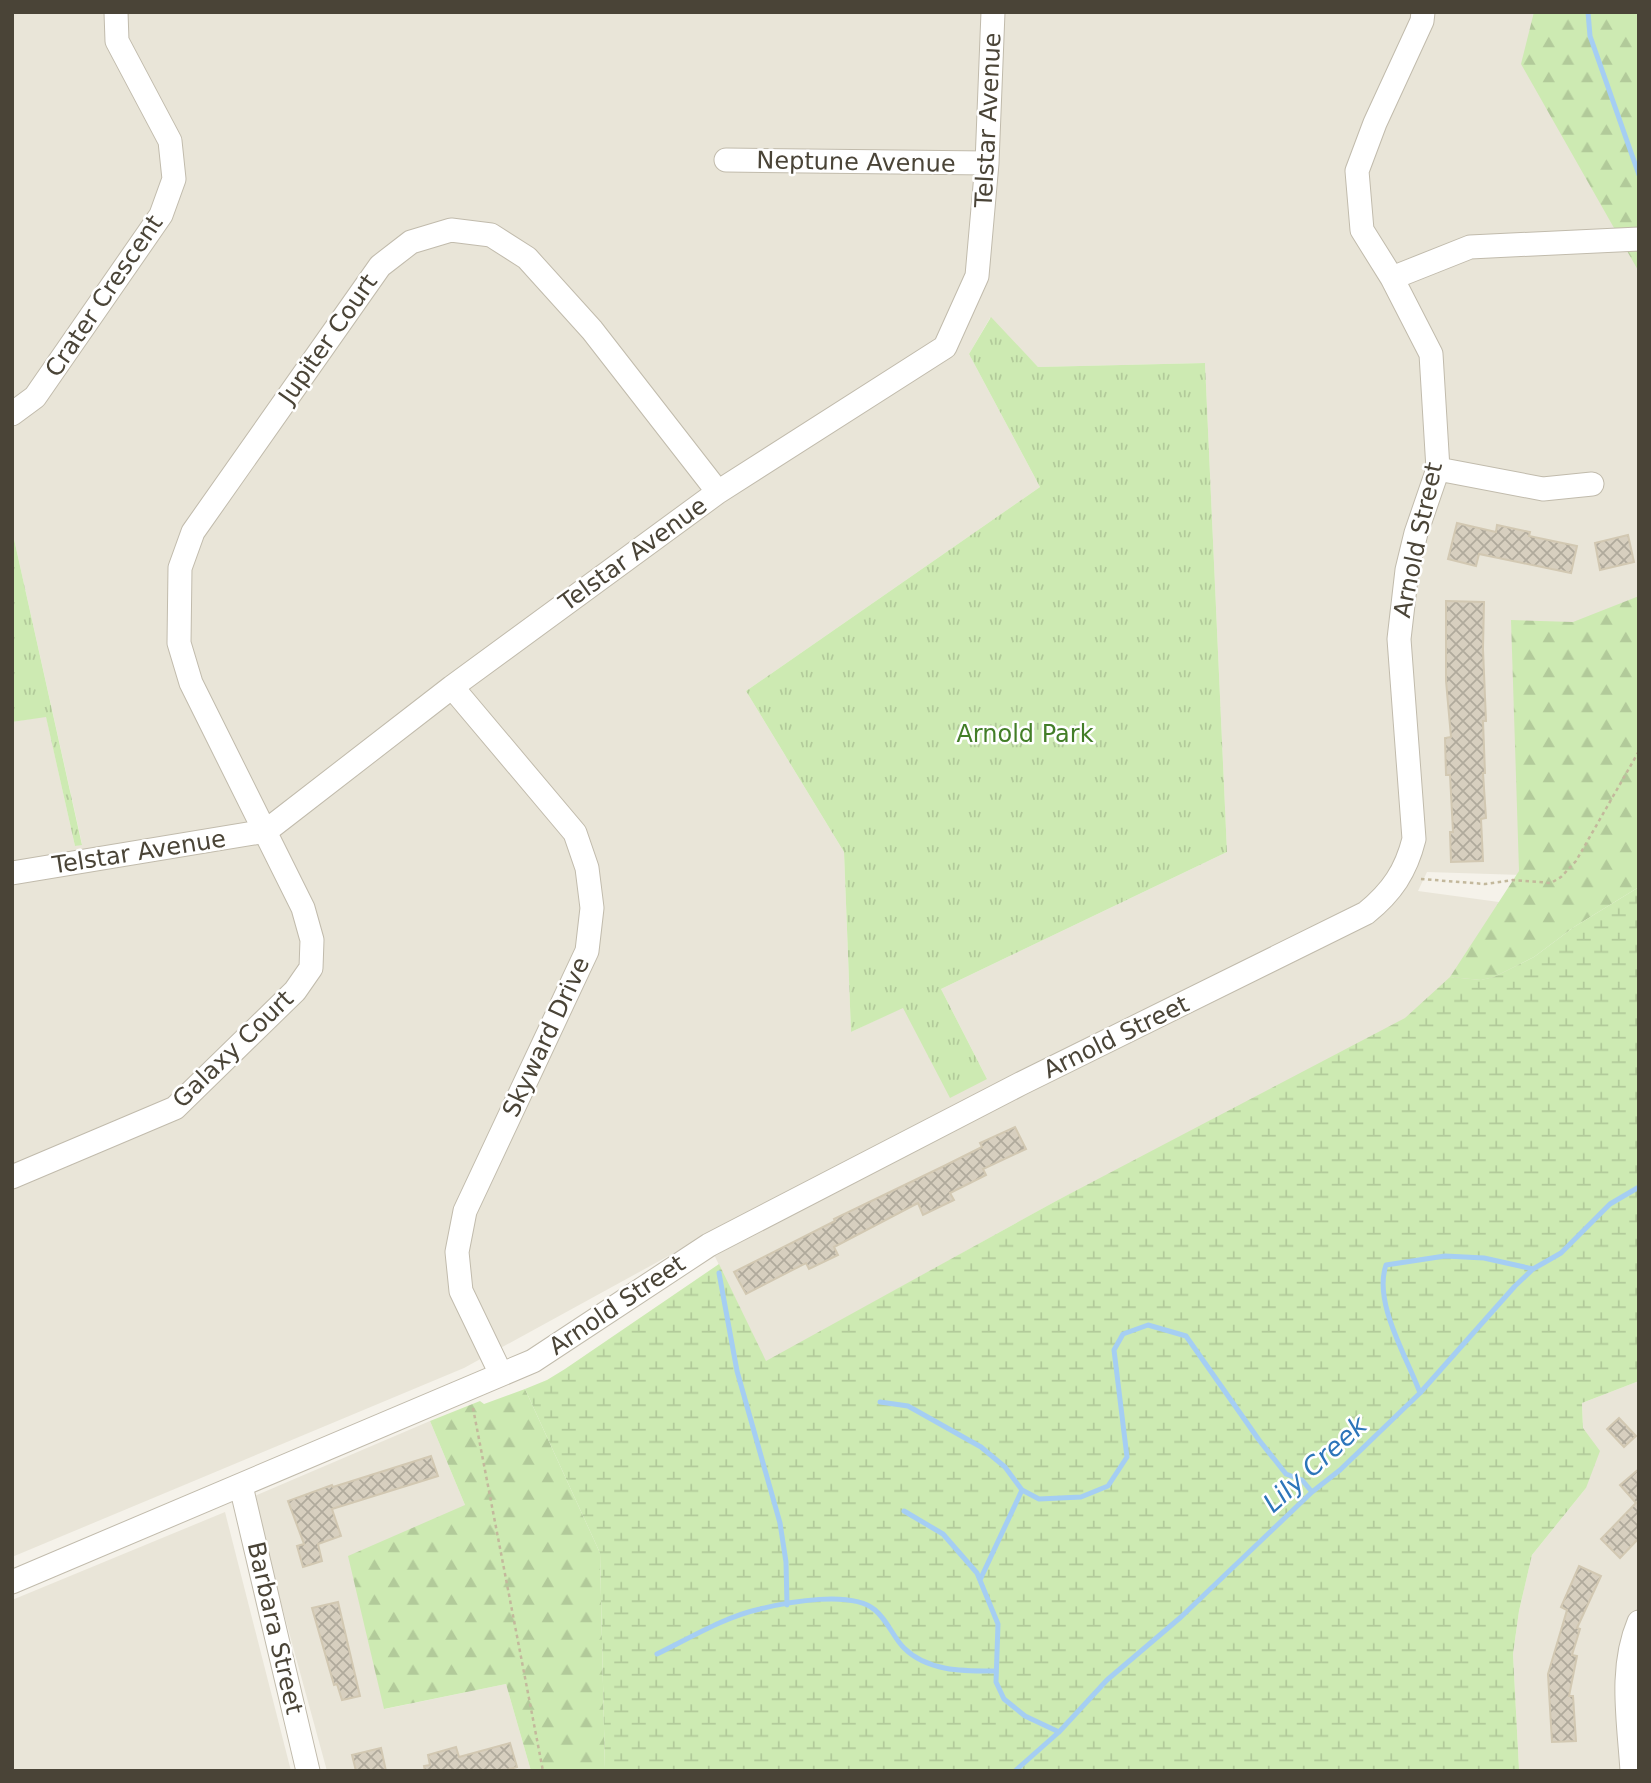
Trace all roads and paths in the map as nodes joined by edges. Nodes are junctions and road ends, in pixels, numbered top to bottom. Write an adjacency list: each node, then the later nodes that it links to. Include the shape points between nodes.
1 (116, 12): 8 (street, Crater Crescent, via 117,41 170,141 174,179 161,215 35,397)
2 (993, 12): 5 (street, Telstar Avenue)
3 (1423, 12): 7 (street, Arnold Street, via 1357,171 1363,229)
4 (726, 160): 5 (street, Neptune Avenue)
5 (987, 163): 11 (street, Telstar Avenue, via 977,276 945,346)
6 (1639, 239): 7 (street, via 1470,247)
7 (1392, 278): 9 (street, Arnold Street, via 1430,354)
8 (12, 414)
9 (1438, 469): 10 (street, via 1542,489); 16 (street, Arnold Street, via 1410,557 1400,619 1414,822 1410,855)
10 (1592, 484)
11 (718, 492): 12 (street, Telstar Avenue); 14 (street, Jupiter Court, via 592,330 527,258 491,235 451,230 411,242 380,266 193,532 180,568 178,643 191,683)
12 (452, 687): 14 (street, Telstar Avenue); 18 (street, Skyward Drive, via 575,833 587,868 592,908 587,951 465,1211 457,1251 461,1292)
13 (1639, 751): 16 (path, via 1576,861 1551,883)
14 (265, 831): 15 (street, Telstar Avenue); 17 (street, Galaxy Court, via 303,908 312,940 311,968 295,991 175,1108)
15 (12, 873)
16 (1399, 878): 18 (street, Arnold Street, via 1366,913 709,1245 552,1350)
17 (12, 1177)
18 (501, 1374): 19 (street, Arnold Street)
19 (468, 1388): 20 (street, Arnold Street); 24 (path)
20 (241, 1486): 21 (street, Arnold Street); 23 (street, Barbara Street)
21 (12, 1582)
22 (1639, 1622): 25 (street, via 1626,1666)
23 (307, 1771)
24 (543, 1771)
25 (1632, 1771)

